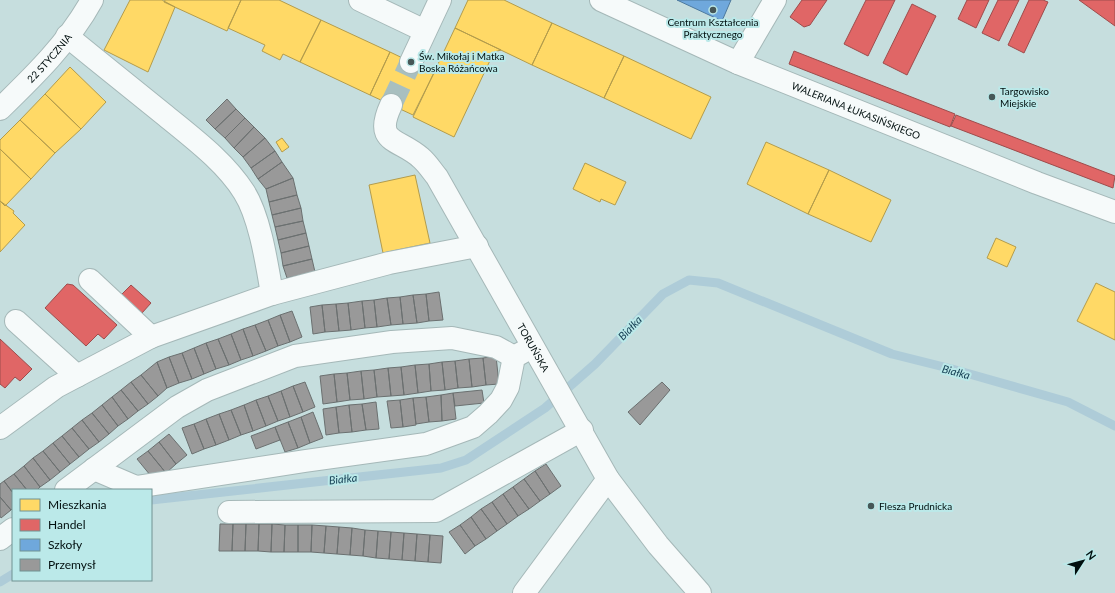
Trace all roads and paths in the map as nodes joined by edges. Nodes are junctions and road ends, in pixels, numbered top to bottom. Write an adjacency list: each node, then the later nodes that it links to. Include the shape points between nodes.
1 (92, 0): 7 (street, 22 STYCZNIA, via 81,21)
2 (360, 0): 6 (street)
3 (440, 0): 6 (street)
4 (600, 0): 9 (street, WALERIANA ŁUKASIŃSKIEGO)
5 (775, 0): 9 (street)
6 (425, 31): 8 (street)
7 (68, 36): 10 (street, 22 STYCZNIA, via 29,81); 15 (street, via 198,142 230,174 245,193 254,216 262,240)
8 (411, 62)
9 (738, 63): 12 (street, WALERIANA ŁUKASIŃSKIEGO)
10 (3, 100)
11 (391, 105): 13 (street, TORUŃSKA, via 384,122 386,133 391,140 420,157 437,177)
12 (1115, 212)
13 (476, 246): 15 (street, via 389,263); 18 (street, TORUŃSKA)
14 (90, 280): 17 (street)
15 (272, 294): 17 (street)
16 (16, 320): 19 (street)
17 (151, 336): 19 (street)
18 (523, 352): 20 (street, TORUŃSKA, via 548,372); 22 (street, via 452,338 392,342 295,356 206,390 177,407); 22 (street, via 508,387 488,414 473,427 426,444 136,487)
19 (77, 376): 21 (street)
20 (578, 424): 23 (street, TORUŃSKA); 25 (street, via 436,511)
21 (0, 428)
22 (94, 469): 24 (street)
23 (608, 479): 28 (street); 29 (street, TORUŃSKA, via 658,545)
24 (67, 489)
25 (229, 512)
26 (12, 530): 27 (street)
27 (0, 539)
28 (524, 593)
29 (700, 593)

